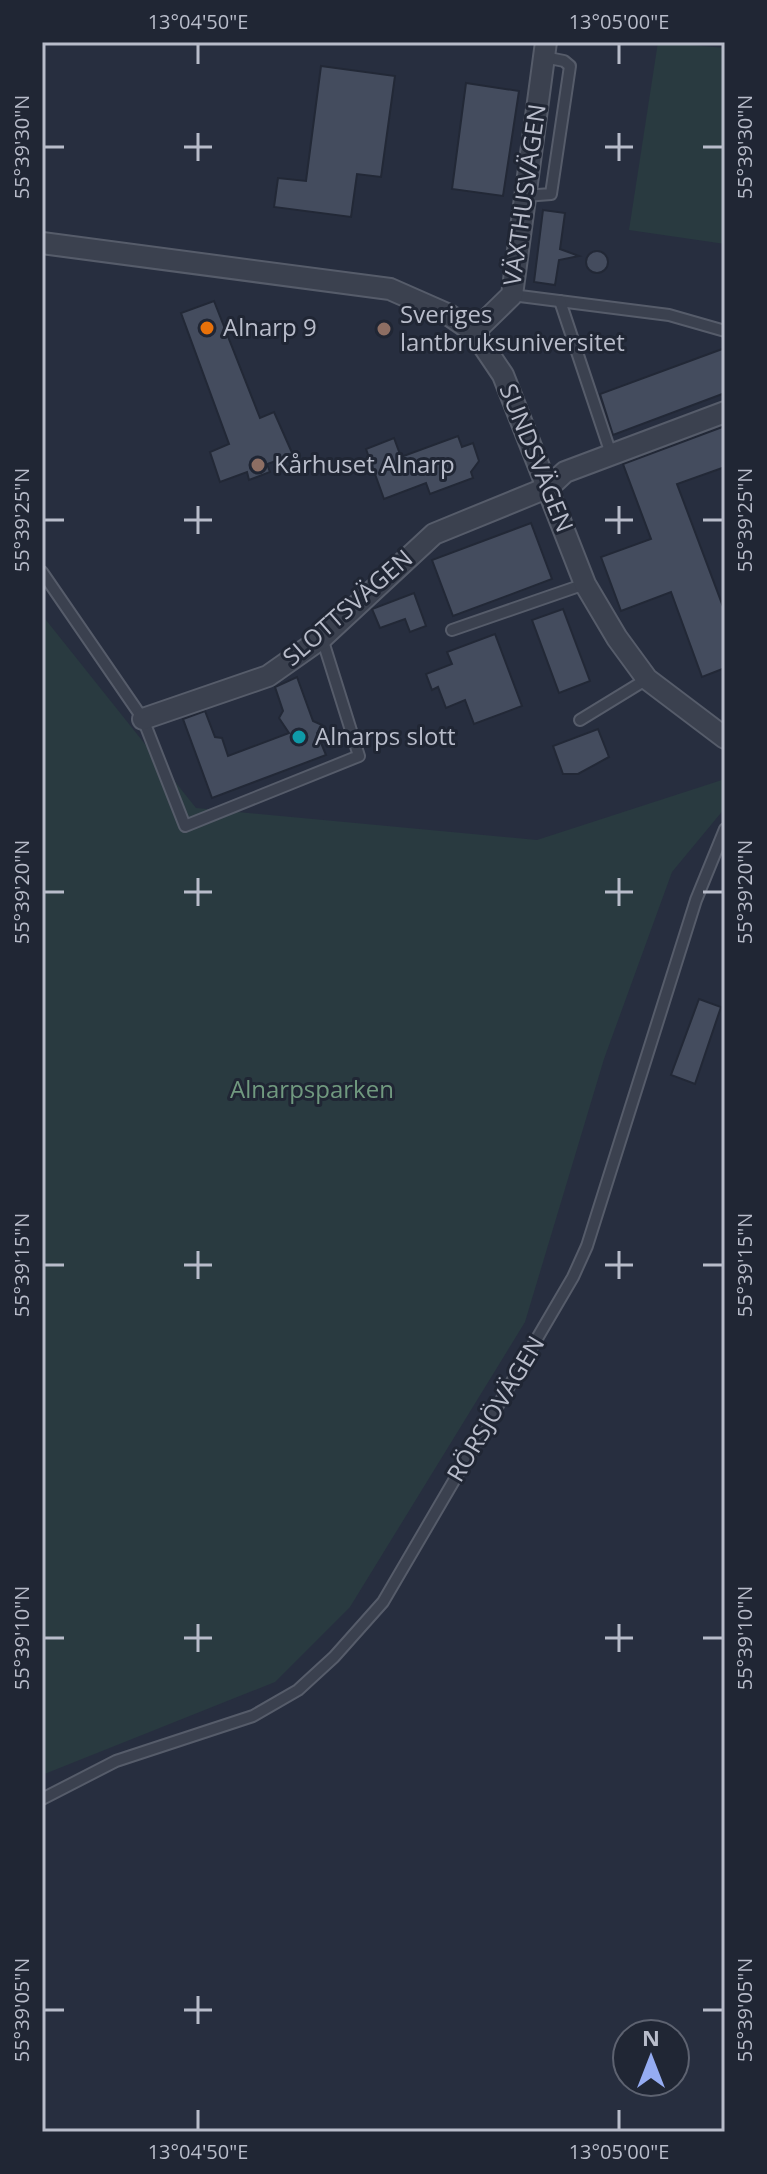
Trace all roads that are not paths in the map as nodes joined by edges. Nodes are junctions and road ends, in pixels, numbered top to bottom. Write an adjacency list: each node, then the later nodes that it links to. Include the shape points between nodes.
1 (545, 49): 3 (street, VÄXTHUSVÄGEN)
2 (42, 243): 6 (street, SUNDSVÄGEN, via 390,289 430,304)
3 (512, 295): 4 (lane); 6 (street, VÄXTHUSVÄGEN)
4 (560, 301): 5 (lane, via 669,315); 8 (lane)
5 (725, 331)
6 (474, 332): 9 (street, SUNDSVÄGEN, via 503,375)
7 (725, 412): 8 (street, SLOTTSVÄGEN)
8 (611, 454): 9 (street, SLOTTSVÄGEN, via 565,472)
9 (549, 487): 11 (street, SUNDSVÄGEN); 13 (street, SLOTTSVÄGEN, via 434,534)
10 (42, 572): 15 (lane)
11 (585, 584): 12 (lane); 14 (street, SUNDSVÄGEN)
12 (452, 630)
13 (322, 638): 15 (street, SLOTTSVÄGEN, via 268,676); 15 (lane, via 359,756 185,826)
14 (647, 679): 16 (lane); 17 (street, SUNDSVÄGEN)
15 (143, 719)
16 (580, 720)
17 (725, 738)
18 (725, 829): 19 (lane, RÖRSJÖVÄGEN, via 696,900 587,1246 383,1602 334,1657 253,1716 116,1761)
19 (42, 1799)

